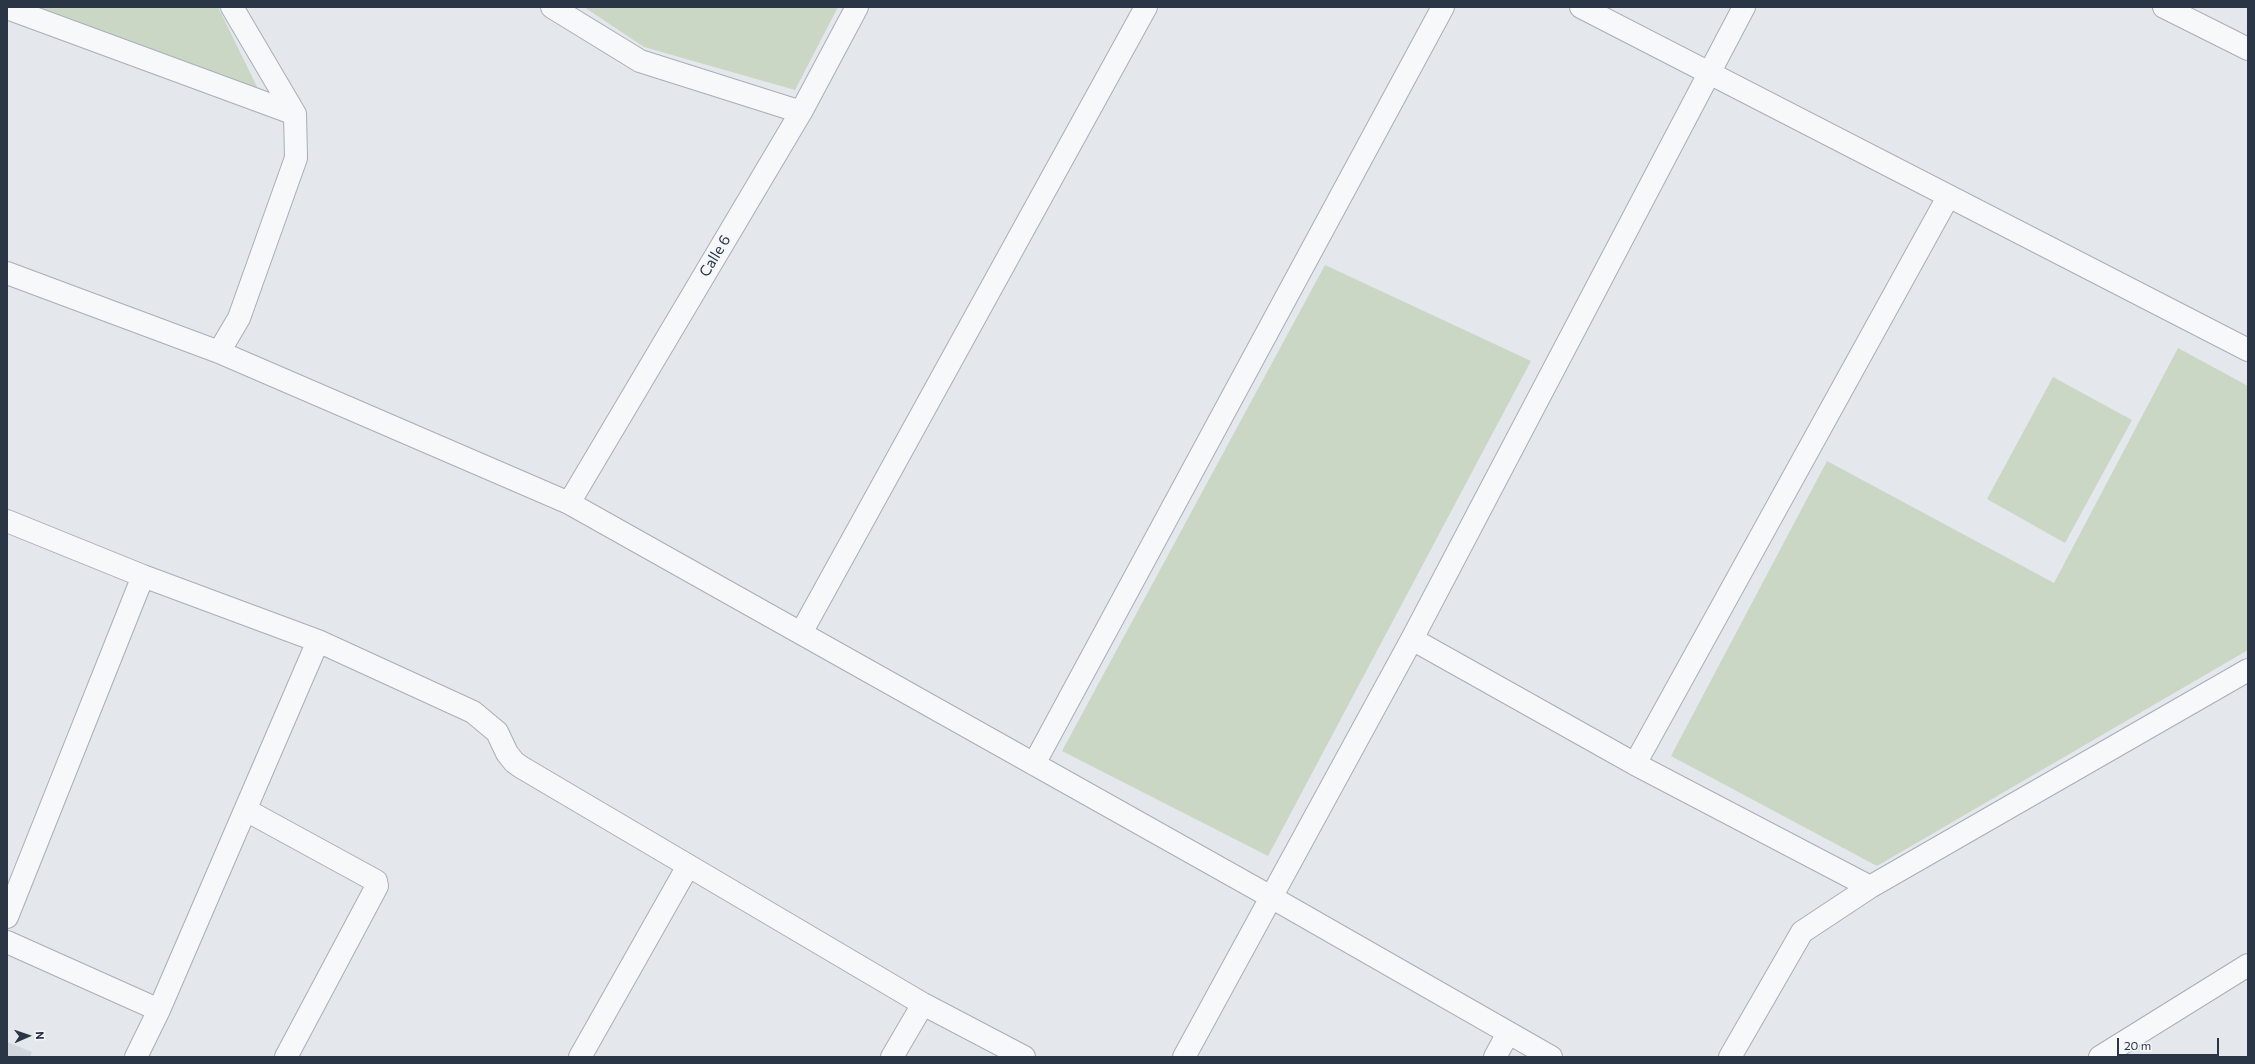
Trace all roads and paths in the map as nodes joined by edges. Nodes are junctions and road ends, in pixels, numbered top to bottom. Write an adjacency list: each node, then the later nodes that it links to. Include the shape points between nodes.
1 (232, 7): 13 (street)
2 (552, 7): 12 (street, via 640,61)
3 (857, 7): 12 (street, Calle 6)
4 (1146, 7): 21 (street)
5 (1443, 7): 25 (street)
6 (1580, 7): 11 (street)
7 (1744, 7): 11 (street)
8 (2164, 7): 10 (street)
9 (7, 8): 13 (street)
10 (2248, 49)
11 (1710, 72): 14 (street); 22 (street)
12 (801, 112): 18 (street, Calle 6)
13 (295, 114): 17 (street, via 296,158 239,318)
14 (1948, 197): 16 (street); 26 (street)
15 (7, 273): 17 (street)
16 (2248, 350)
17 (219, 352): 18 (street)
18 (569, 503): 21 (street)
19 (7, 521): 20 (street)
20 (143, 576): 23 (street); 31 (street)
21 (801, 633): 25 (street)
22 (1412, 639): 26 (street); 30 (street)
23 (318, 641): 27 (street); 28 (street, via 473,712 497,732 514,762)
24 (2248, 670): 29 (street)
25 (1034, 764): 30 (street)
26 (1635, 764): 29 (street)
27 (246, 810): 35 (street); 38 (street, via 376,881 377,886)
28 (688, 866): 34 (street); 39 (street)
29 (1870, 887): 45 (street, via 1802,932)
30 (1271, 897): 36 (street); 42 (street)
31 (7, 917)
32 (7, 942): 35 (street)
33 (2248, 965): 46 (street)
34 (924, 1004): 40 (street); 41 (street)
35 (159, 1010): 37 (street)
36 (1508, 1032): 43 (street); 44 (street)
37 (136, 1057)
38 (286, 1057)
39 (580, 1057)
40 (892, 1057)
41 (1024, 1057)
42 (1184, 1057)
43 (1495, 1057)
44 (1551, 1057)
45 (1730, 1057)
46 (2100, 1057)

